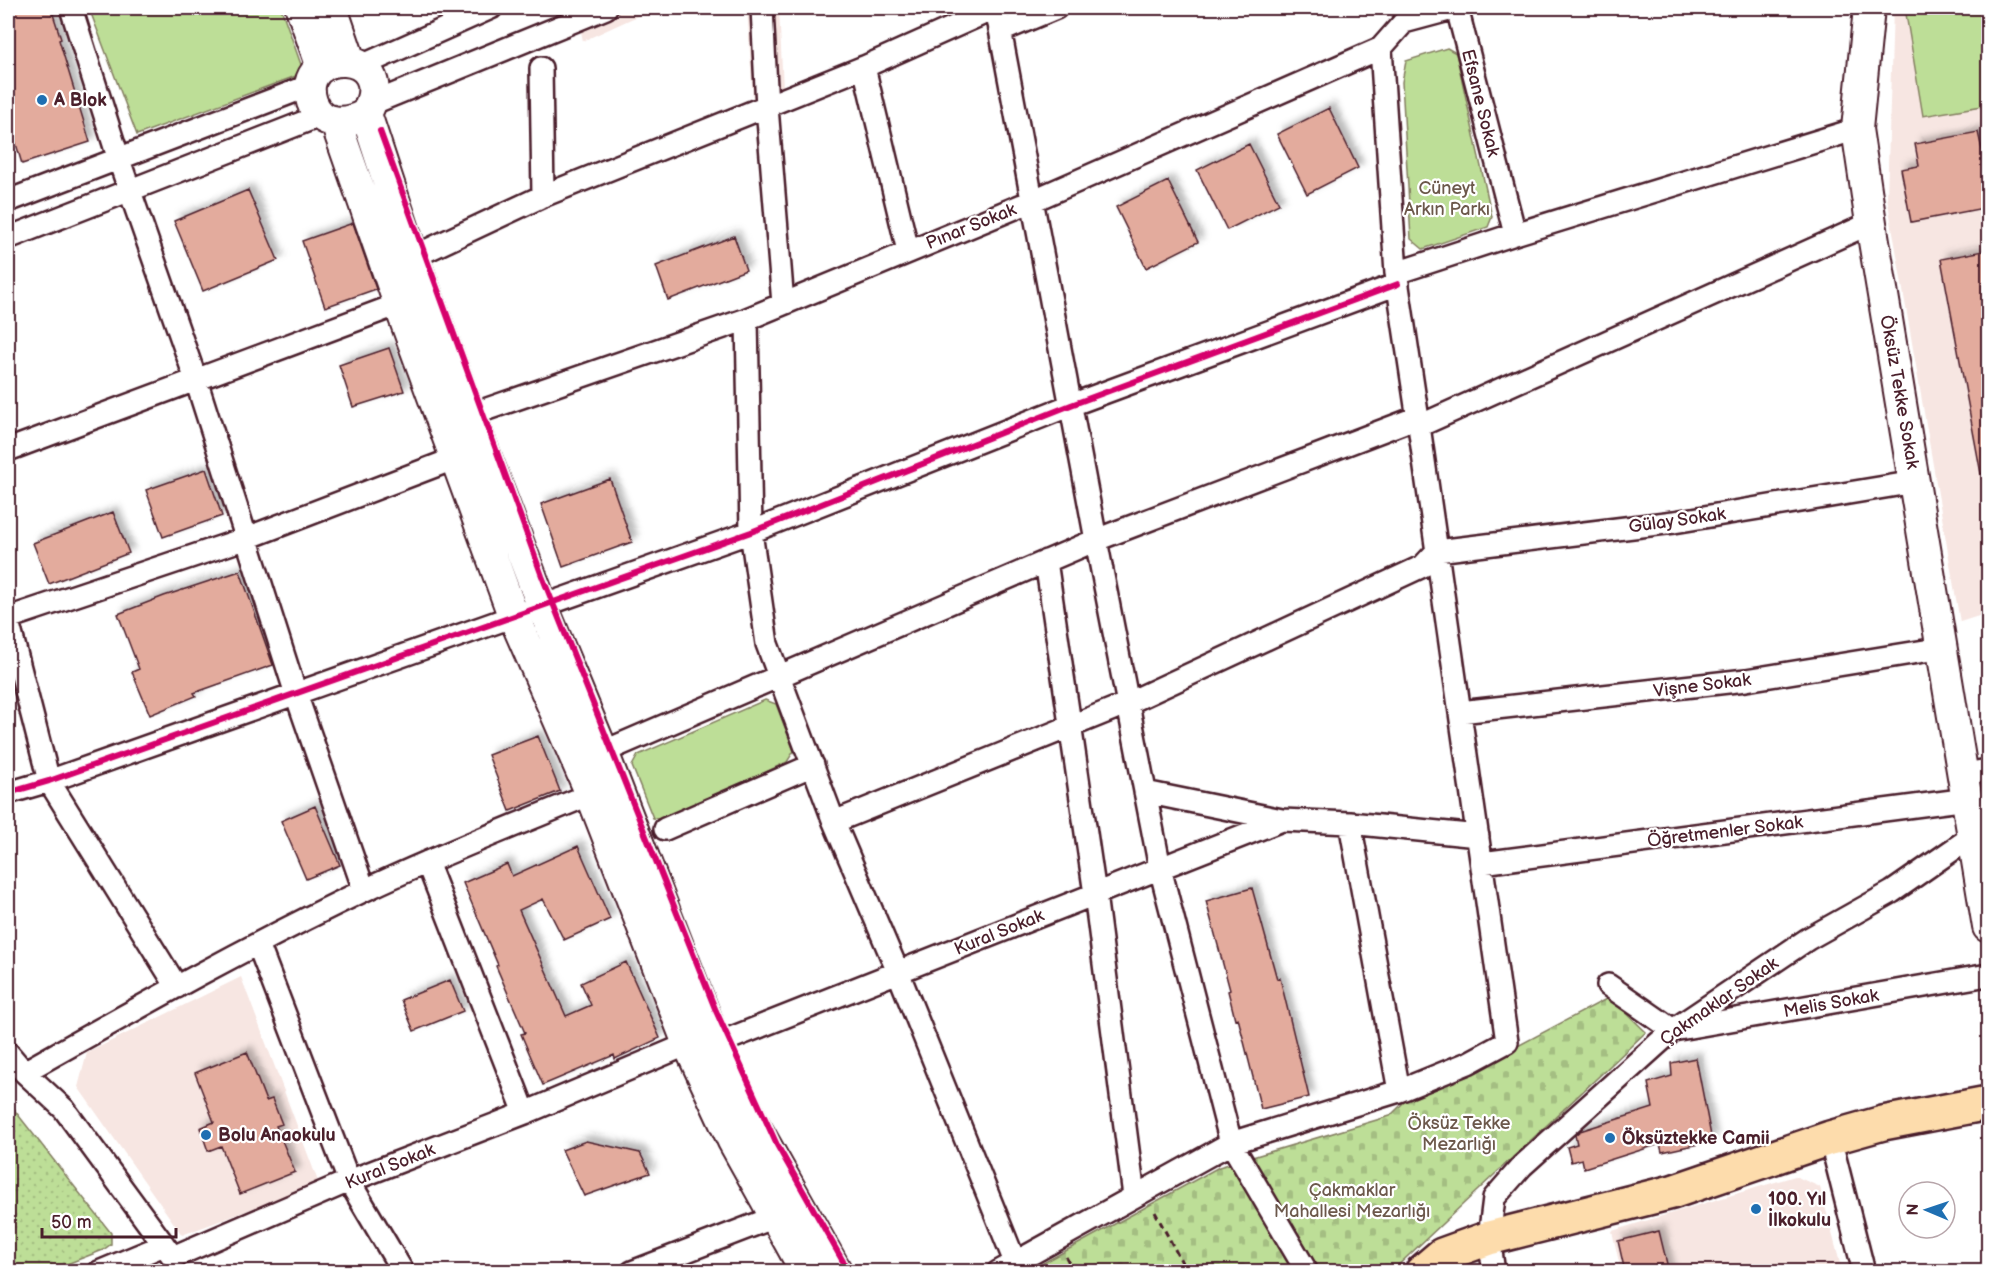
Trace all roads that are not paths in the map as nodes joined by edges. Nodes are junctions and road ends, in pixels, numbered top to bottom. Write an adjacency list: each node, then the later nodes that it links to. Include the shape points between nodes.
1 (71, 8): 22 (street)
2 (301, 8): 17 (main road)
3 (332, 8): 17 (main road)
4 (490, 8): 17 (street)
5 (606, 8): 12 (street)
6 (762, 8): 18 (street)
7 (996, 8): 13 (street); 15 (street)
8 (1056, 8): 13 (street)
9 (1456, 8): 11 (street, Pınar Sokak); 28 (street, Efsane Sokak)
10 (1869, 8): 21 (main road, Öksüz Tekke Sokak)
11 (1401, 14): 14 (street, Pınar Sokak)
12 (565, 16): 19 (street)
13 (1001, 32): 26 (street)
14 (1381, 48): 26 (street, Pınar Sokak); 32 (street)
15 (864, 67): 18 (street); 30 (street)
16 (541, 68): 24 (street)
17 (336, 70): 19 (main road, via 369,75 374,95); 20 (main road, via 312,103); 22 (street)
18 (767, 107): 24 (street); 34 (street)
19 (368, 109): 20 (main road, via 347,123); 31 (main road)
20 (329, 119): 23 (street); 33 (main road)
21 (1857, 129): 27 (main road, Öksüz Tekke Sokak); 28 (street)
22 (119, 160): 23 (street); 25 (street)
23 (131, 190): 29 (street); 36 (street)
24 (543, 196): 31 (street)
25 (8, 201)
26 (1032, 201): 30 (street, Pınar Sokak); 37 (street)
27 (1871, 223): 39 (street); 42 (main road, Öksüz Tekke Sokak)
28 (1515, 234): 32 (street)
29 (8, 238)
30 (908, 251): 34 (street, Pınar Sokak)
31 (413, 256): 38 (main road)
32 (1397, 279): 37 (street); 39 (street)
33 (399, 304): 36 (street); 41 (main road)
34 (783, 304): 35 (street, Pınar Sokak)
35 (747, 319): 38 (street, Pınar Sokak); 43 (street)
36 (196, 380): 40 (street); 44 (street)
37 (1071, 405): 43 (street); 45 (street)
38 (470, 415): 48 (main road)
39 (1419, 421): 45 (street); 46 (street)
40 (8, 450)
41 (456, 458): 44 (street); 49 (main road)
42 (1915, 482): 46 (street, Gülay Sokak, via 1674,522); 51 (main road, Öksüz Tekke Sokak)
43 (751, 532): 48 (street); 52 (street, via 767,644)
44 (247, 538): 50 (street); 53 (street)
45 (1096, 540): 47 (street); 54 (street)
46 (1437, 550): 54 (street, via 1424,566); 55 (street)
47 (1046, 561): 52 (street); 56 (street)
48 (542, 605): 49 (street); 57 (main road)
49 (513, 615): 53 (street); 63 (main road)
50 (8, 619): 59 (street)
51 (1943, 648): 55 (street, Vişne Sokak, via 1746,680); 60 (main road, Öksüz Tekke Sokak)
52 (779, 676): 57 (street); 58 (street)
53 (296, 694): 59 (street); 73 (street)
54 (1128, 703): 56 (street); 61 (street)
55 (1460, 712): 69 (street)
56 (1070, 726): 65 (street); 74 (street)
57 (603, 752): 82 (main road)
58 (813, 765): 65 (street); 67 (street)
59 (49, 781): 62 (street); 80 (street)
60 (1973, 781): 68 (main road, Öksüz Tekke Sokak); 71 (street, Öğretmenler Sokak)
61 (1145, 792): 64 (street); 72 (street)
62 (8, 793)
63 (591, 794): 70 (street); 82 (main road)
64 (1282, 820): 66 (street); 72 (street, Kural Sokak)
65 (834, 822): 77 (street)
66 (1350, 823): 69 (street); 85 (street)
67 (665, 829)
68 (1974, 836): 75 (main road, Öksüz Tekke Sokak); 81 (street, Çakmaklar Sokak, via 1892,892 1808,939)
69 (1478, 837): 71 (street)
70 (427, 862): 73 (street); 87 (street)
71 (1482, 863): 85 (street, via 1507,1042 1468,1063)
72 (1160, 868): 74 (street, Kural Sokak); 89 (street)
73 (364, 890): 76 (street)
74 (1095, 894): 77 (street, Kural Sokak); 91 (street)
75 (1989, 927)
76 (258, 944): 80 (street); 90 (street)
77 (898, 972): 82 (street, Kural Sokak); 95 (street)
78 (1989, 975): 81 (street, Melis Sokak)
79 (1608, 985): 81 (street)
80 (177, 987): 84 (street)
81 (1673, 1030): 93 (street, Çakmaklar Sokak, via 1522,1166 1494,1198)
82 (702, 1044): 87 (street, Kural Sokak); 92 (main road, via 733,1141); 100 (main road, via 755,1126)
83 (8, 1053): 84 (street)
84 (24, 1072): 94 (street, via 64,1109)
85 (1399, 1091): 89 (street)
86 (1989, 1103): 88 (main road, via 1883,1123)
87 (525, 1113): 90 (street, Kural Sokak)
88 (1830, 1138): 93 (main road, via 1672,1192); 104 (street)
89 (1231, 1143): 91 (street); 101 (street)
90 (349, 1181): 94 (street, Kural Sokak); 97 (street)
91 (1134, 1196): 95 (street)
92 (775, 1217): 98 (street); 99 (main road)
93 (1489, 1238): 102 (main road, via 1442,1255); 103 (street, Çakmaklar Sokak)
94 (173, 1258): 96 (street, Kural Sokak)
95 (1006, 1267)
96 (99, 1272)
97 (403, 1272)
98 (632, 1272)
99 (806, 1272)
100 (837, 1272)
101 (1306, 1272)
102 (1422, 1272)
103 (1494, 1272)
104 (1863, 1272)

